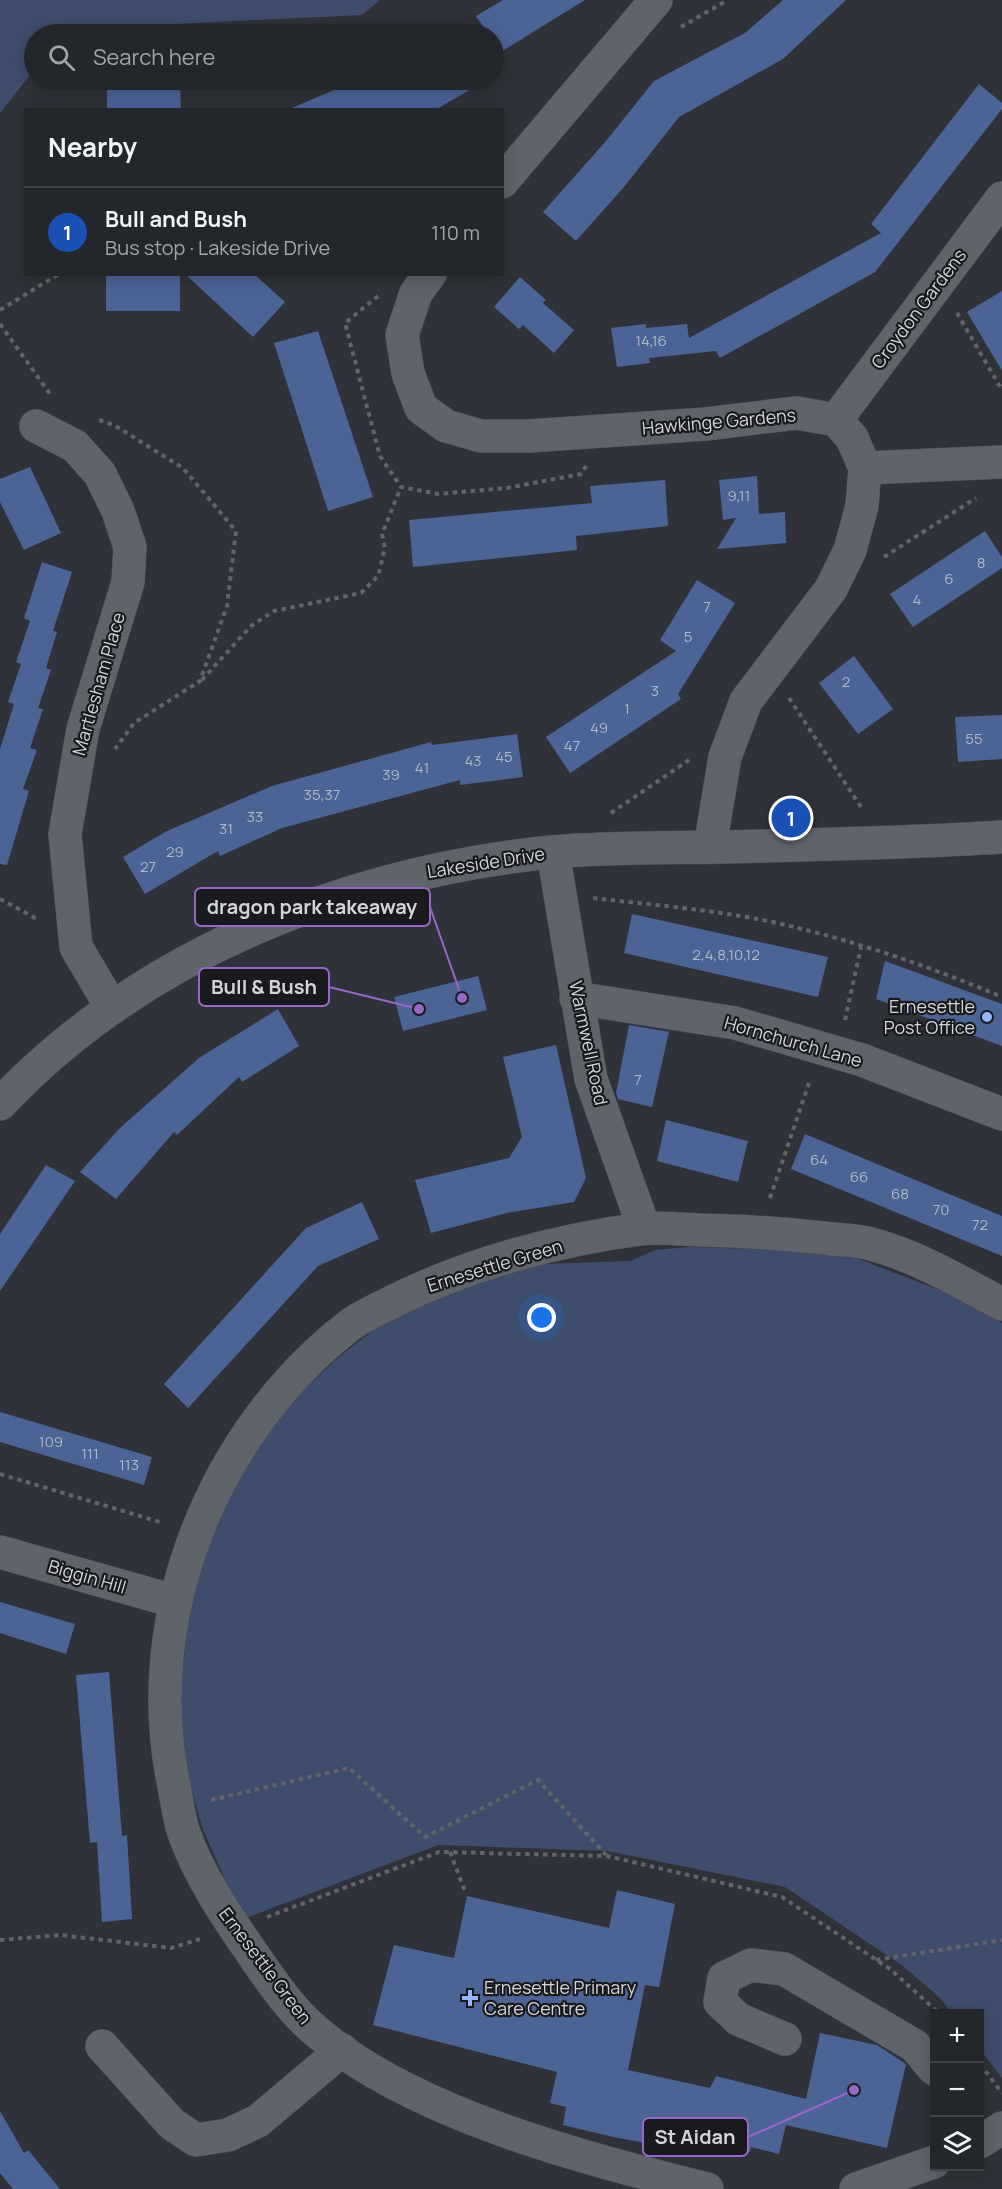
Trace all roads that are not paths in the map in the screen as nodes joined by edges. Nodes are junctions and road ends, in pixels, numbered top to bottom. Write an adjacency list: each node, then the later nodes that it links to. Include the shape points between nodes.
1 (656, 0): 2 (street)
2 (504, 180)
3 (1002, 198): 5 (street, Croydon Gardens)
4 (429, 276): 5 (street, Hawkinge Gardens, via 416,293 402,335 408,373 421,408 446,426 481,436 529,436 706,424 797,413)
5 (836, 420): 8 (street, via 852,438)
6 (50, 433): 13 (street, Martlesham Place, via 75,446 100,474 130,547 128,582 83,729 65,834 76,947)
7 (1002, 462): 8 (street)
8 (865, 468): 10 (street, via 862,506 850,550 831,589 746,700 724,757)
9 (1001, 845): 10 (street, Lakeside Drive)
10 (710, 847): 11 (street, Lakeside Drive)
11 (553, 852): 12 (street, Warmwell Road); 13 (street, Lakeside Drive, via 439,868 312,904 193,958)
12 (576, 998): 15 (street, Hornchurch Lane, via 735,1023 829,1051); 16 (street, Warmwell Road, via 591,1079)
13 (112, 1008): 14 (street, Lakeside Drive, via 60,1047)
14 (0, 1104)
15 (1002, 1114)
16 (644, 1228): 17 (street, Ernesettle Green, via 770,1231 870,1244 931,1266); 19 (street, Ernesettle Green, via 534,1251 436,1280 354,1322 296,1373 246,1439 196,1533)
17 (1002, 1304)
18 (0, 1552): 19 (street, Biggin Hill)
19 (174, 1601): 22 (street, Ernesettle Green, via 163,1678 167,1751 183,1833 220,1907 264,1970 314,2030)
20 (785, 2039): 23 (street, via 738,2019 720,2002 724,1978 751,1965 784,1969 915,2046)
21 (102, 2046): 22 (street, via 172,2124 196,2140 228,2135 258,2121)
22 (342, 2050): 27 (street, Ernesettle Green, via 433,2102 522,2136)
23 (930, 2064)
24 (1002, 2128): 25 (street)
25 (984, 2139)
26 (930, 2163): 28 (street)
27 (707, 2189)
28 (855, 2189)

